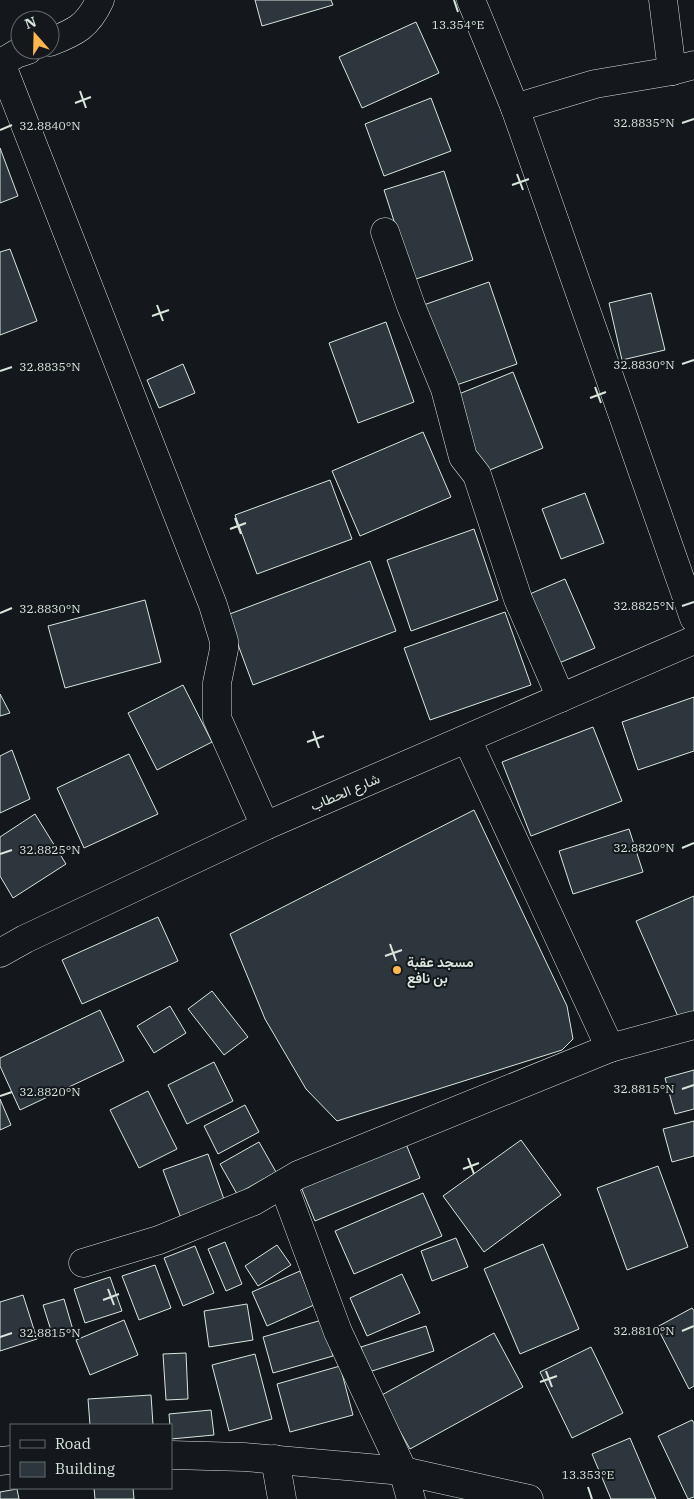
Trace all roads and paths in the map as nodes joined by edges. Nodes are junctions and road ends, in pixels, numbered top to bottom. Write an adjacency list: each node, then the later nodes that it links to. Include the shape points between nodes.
1 (100, 0): 4 (street, via 84,26)
2 (471, 0): 7 (street)
3 (663, 0): 6 (street)
4 (60, 38)
5 (1, 63): 13 (street, via 213,605 224,641 217,682 218,718)
6 (683, 68): 7 (street, via 594,84)
7 (515, 108): 9 (street)
8 (385, 232): 11 (street, via 445,389 463,457 477,475 518,599)
9 (694, 618)
10 (694, 640): 11 (street, شارع الحطاب)
11 (561, 698): 12 (street, شارع الحطاب)
12 (467, 739): 13 (street, شارع الحطاب); 16 (street)
13 (265, 826): 14 (street, شارع الحطاب)
14 (0, 953)
15 (694, 1025): 16 (street)
16 (610, 1048): 17 (street, via 298,1175)
17 (283, 1184): 18 (street, via 254,1201 159,1240); 21 (street, via 338,1332)
18 (83, 1263)
19 (172, 1455): 20 (street)
20 (275, 1459): 21 (street); 22 (street)
21 (403, 1471): 23 (street); 24 (street)
22 (282, 1499)
23 (411, 1499)
24 (529, 1499)

